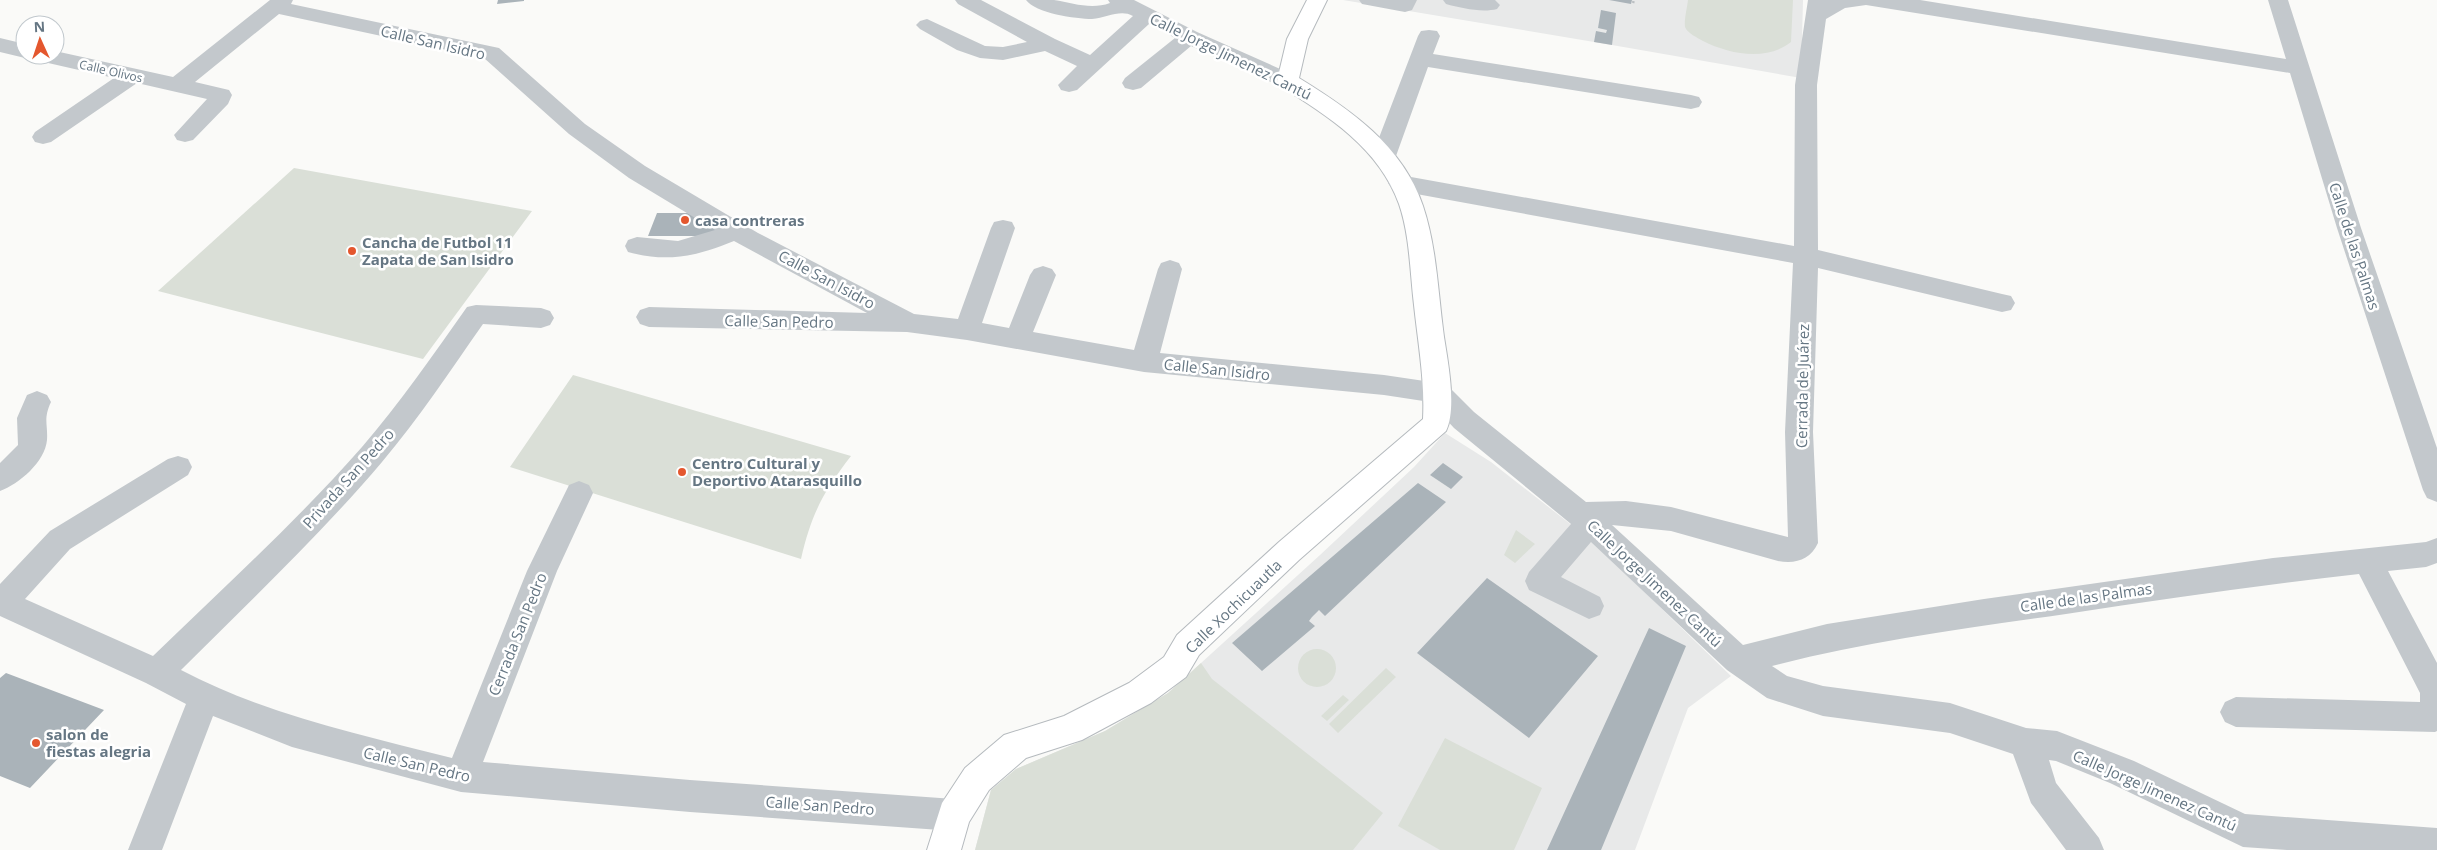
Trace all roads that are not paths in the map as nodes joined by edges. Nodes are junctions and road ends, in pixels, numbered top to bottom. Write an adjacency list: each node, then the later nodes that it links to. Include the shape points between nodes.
1 (965, 0): 18 (street)
2 (1036, 0): 10 (street, via 1072,11 1101,12 1114,10)
3 (1317, 0): 26 (main road, via 1292,53)
4 (1369, 0): 5 (street, via 1405,6)
5 (1408, 0)
6 (1454, 0): 12 (street)
7 (1861, 0): 13 (street)
8 (1871, 0): 24 (street)
9 (2278, 0): 24 (street, Calle de las Palmas)
10 (1122, 2): 14 (street, Calle Jorge Jimenez Cantú)
11 (279, 3): 28 (street); 36 (street, Calle San Isidro, via 491,53 577,129 637,172)
12 (1490, 5)
13 (1818, 7): 38 (street, Cerrada de Juárez, via 1806,85)
14 (1147, 15): 17 (street, Calle Jorge Jimenez Cantú); 23 (street)
15 (927, 25): 18 (street, via 974,50 990,53)
16 (1429, 36): 21 (street)
17 (1189, 37): 26 (street, Calle Jorge Jimenez Cantú); 27 (street)
18 (1047, 44): 23 (street)
19 (0, 45): 20 (street)
20 (15, 49)
21 (1420, 59): 30 (street); 33 (street)
22 (65, 60): 25 (street, Calle Olivos)
23 (1092, 64): 29 (street)
24 (2299, 68): 52 (street, Calle de las Palmas)
25 (132, 76): 28 (street, Calle Olivos); 32 (street)
26 (1288, 81): 33 (main road, Calle Jorge Jimenez Cantú, via 1336,110)
27 (1133, 83)
28 (179, 84): 31 (street, Calle Olivos, via 221,95)
29 (1068, 85)
30 (1691, 102)
31 (185, 135)
32 (43, 137)
33 (1384, 156): 34 (main road, Calle Jorge Jimenez Cantú)
34 (1400, 183): 38 (street); 48 (main road, Calle Jorge Jimenez Cantú, via 1410,205 1420,252)
35 (1003, 228): 45 (street)
36 (737, 231): 37 (street, via 686,251 661,251); 44 (street, Calle San Isidro)
37 (637, 246)
38 (1806, 258): 41 (street); 54 (street, Cerrada de Juárez, via 1799,432 1804,538 1800,547 1778,549 1671,519 1626,513)
39 (1170, 269): 47 (street)
40 (1043, 275): 46 (street)
41 (2002, 303)
42 (649, 316): 44 (street, Calle San Pedro)
43 (541, 318): 60 (street, Privada San Pedro, via 476,314 410,407 371,455)
44 (909, 323): 45 (street, Calle San Isidro)
45 (967, 330): 46 (street, Calle San Isidro)
46 (1016, 340): 47 (street, Calle San Isidro)
47 (1144, 362): 48 (street, Calle San Isidro)
48 (1438, 393): 54 (street, Calle Jorge Jimenez Cantú, via 1464,420); 65 (main road, Calle Xochicuautla, via 1436,423 1188,645 1175,667 1140,693 1071,729 1016,746 977,779)
49 (37, 402): 51 (street, via 30,415 33,441 30,449)
50 (178, 467): 57 (street, via 60,540)
51 (0, 479)
52 (2437, 490)
53 (578, 493): 64 (street, Cerrada San Pedro, via 542,571)
54 (1587, 520): 58 (street, via 1582,532 1540,581); 59 (street, Calle Jorge Jimenez Cantú)
55 (2437, 550): 56 (street, Calle de las Palmas)
56 (2367, 560): 59 (street, Calle de las Palmas, via 1984,612 1826,638); 62 (street, via 2436,692 2435,717)
57 (1, 602): 60 (street, Calle San Pedro)
58 (1589, 606)
59 (1738, 660): 63 (street, Calle Jorge Jimenez Cantú, via 1778,688 1823,701 1950,718)
60 (157, 673): 61 (street, Calle San Pedro)
61 (204, 698): 64 (street, Calle San Pedro, via 292,732); 68 (street)
62 (2236, 712)
63 (2026, 744): 66 (street, Calle Jorge Jimenez Cantú, via 2057,746 2103,764); 70 (street, via 2044,792)
64 (461, 776): 65 (street, Calle San Pedro)
65 (954, 815): 69 (main road, Calle Xochicuautla)
66 (2243, 830): 67 (street, Calle Jorge Jimenez Cantú); 71 (street)
67 (2437, 845)
68 (145, 850)
69 (944, 850)
70 (2087, 850)
71 (2271, 850)

